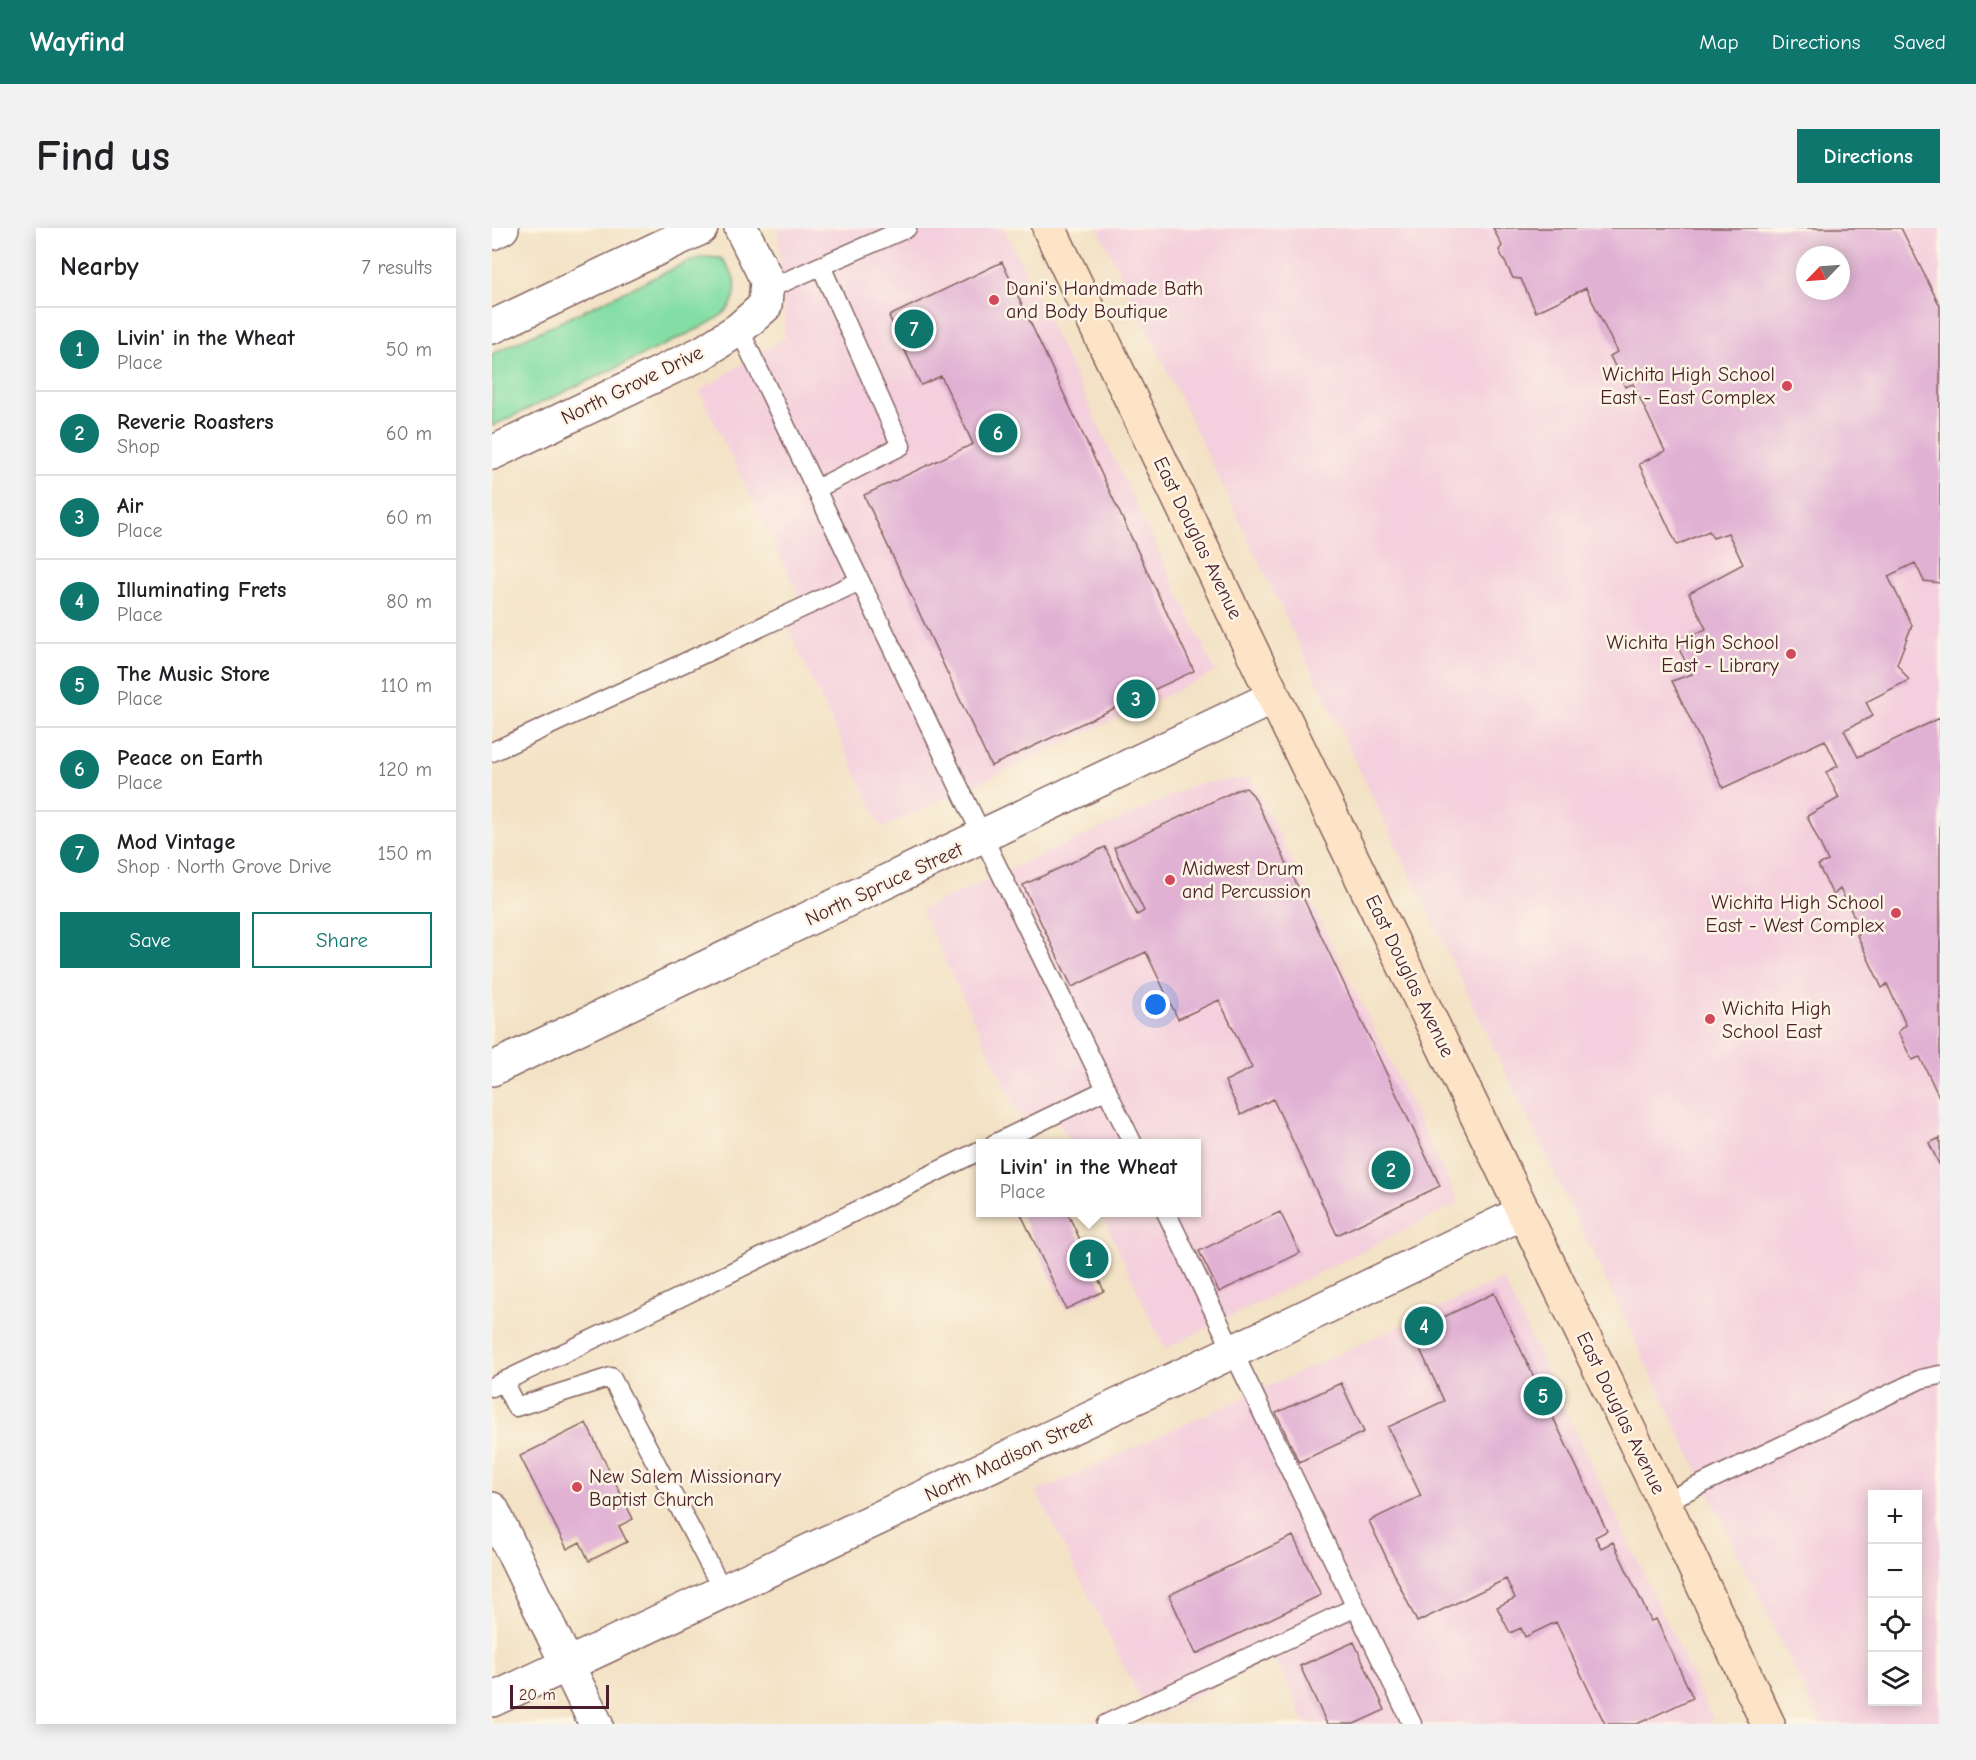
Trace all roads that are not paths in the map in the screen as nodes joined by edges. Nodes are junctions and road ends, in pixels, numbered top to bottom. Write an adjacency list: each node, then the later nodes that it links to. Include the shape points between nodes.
1 (502, 228): 6 (street)
2 (701, 228): 9 (street)
3 (741, 228): 8 (street, via 767,280)
4 (907, 228): 7 (lane)
5 (1050, 228): 14 (main road, East Douglas Avenue)
6 (492, 232)
7 (821, 266): 8 (lane); 12 (lane, via 902,446)
8 (765, 298): 10 (street, North Grove Drive)
9 (492, 327)
10 (739, 329): 11 (street, North Grove Drive, via 702,353); 12 (lane)
11 (492, 453)
12 (816, 489): 13 (lane)
13 (860, 581): 15 (lane); 16 (lane)
14 (1274, 697): 16 (street, North Spruce Street); 22 (main road, East Douglas Avenue)
15 (492, 752)
16 (983, 837): 17 (street, North Spruce Street); 18 (lane)
17 (492, 1069)
18 (1107, 1089): 19 (lane); 20 (lane)
19 (1002, 1139)
20 (1131, 1139)
21 (976, 1152): 26 (lane)
22 (1524, 1212): 24 (street, North Madison Street); 27 (main road, East Douglas Avenue)
23 (1168, 1217): 24 (lane)
24 (1234, 1351): 29 (street, North Madison Street); 30 (lane)
25 (1940, 1375): 27 (lane, via 1921,1379)
26 (497, 1384): 29 (lane, via 516,1407 611,1377)
27 (1664, 1502): 36 (main road, East Douglas Avenue)
28 (492, 1509): 31 (street)
29 (723, 1591): 31 (street, North Madison Street)
30 (1356, 1606): 34 (lane); 35 (lane)
31 (567, 1664): 32 (street, North Madison Street); 33 (street)
32 (492, 1700)
33 (597, 1724)
34 (1106, 1724)
35 (1412, 1724)
36 (1768, 1724)

